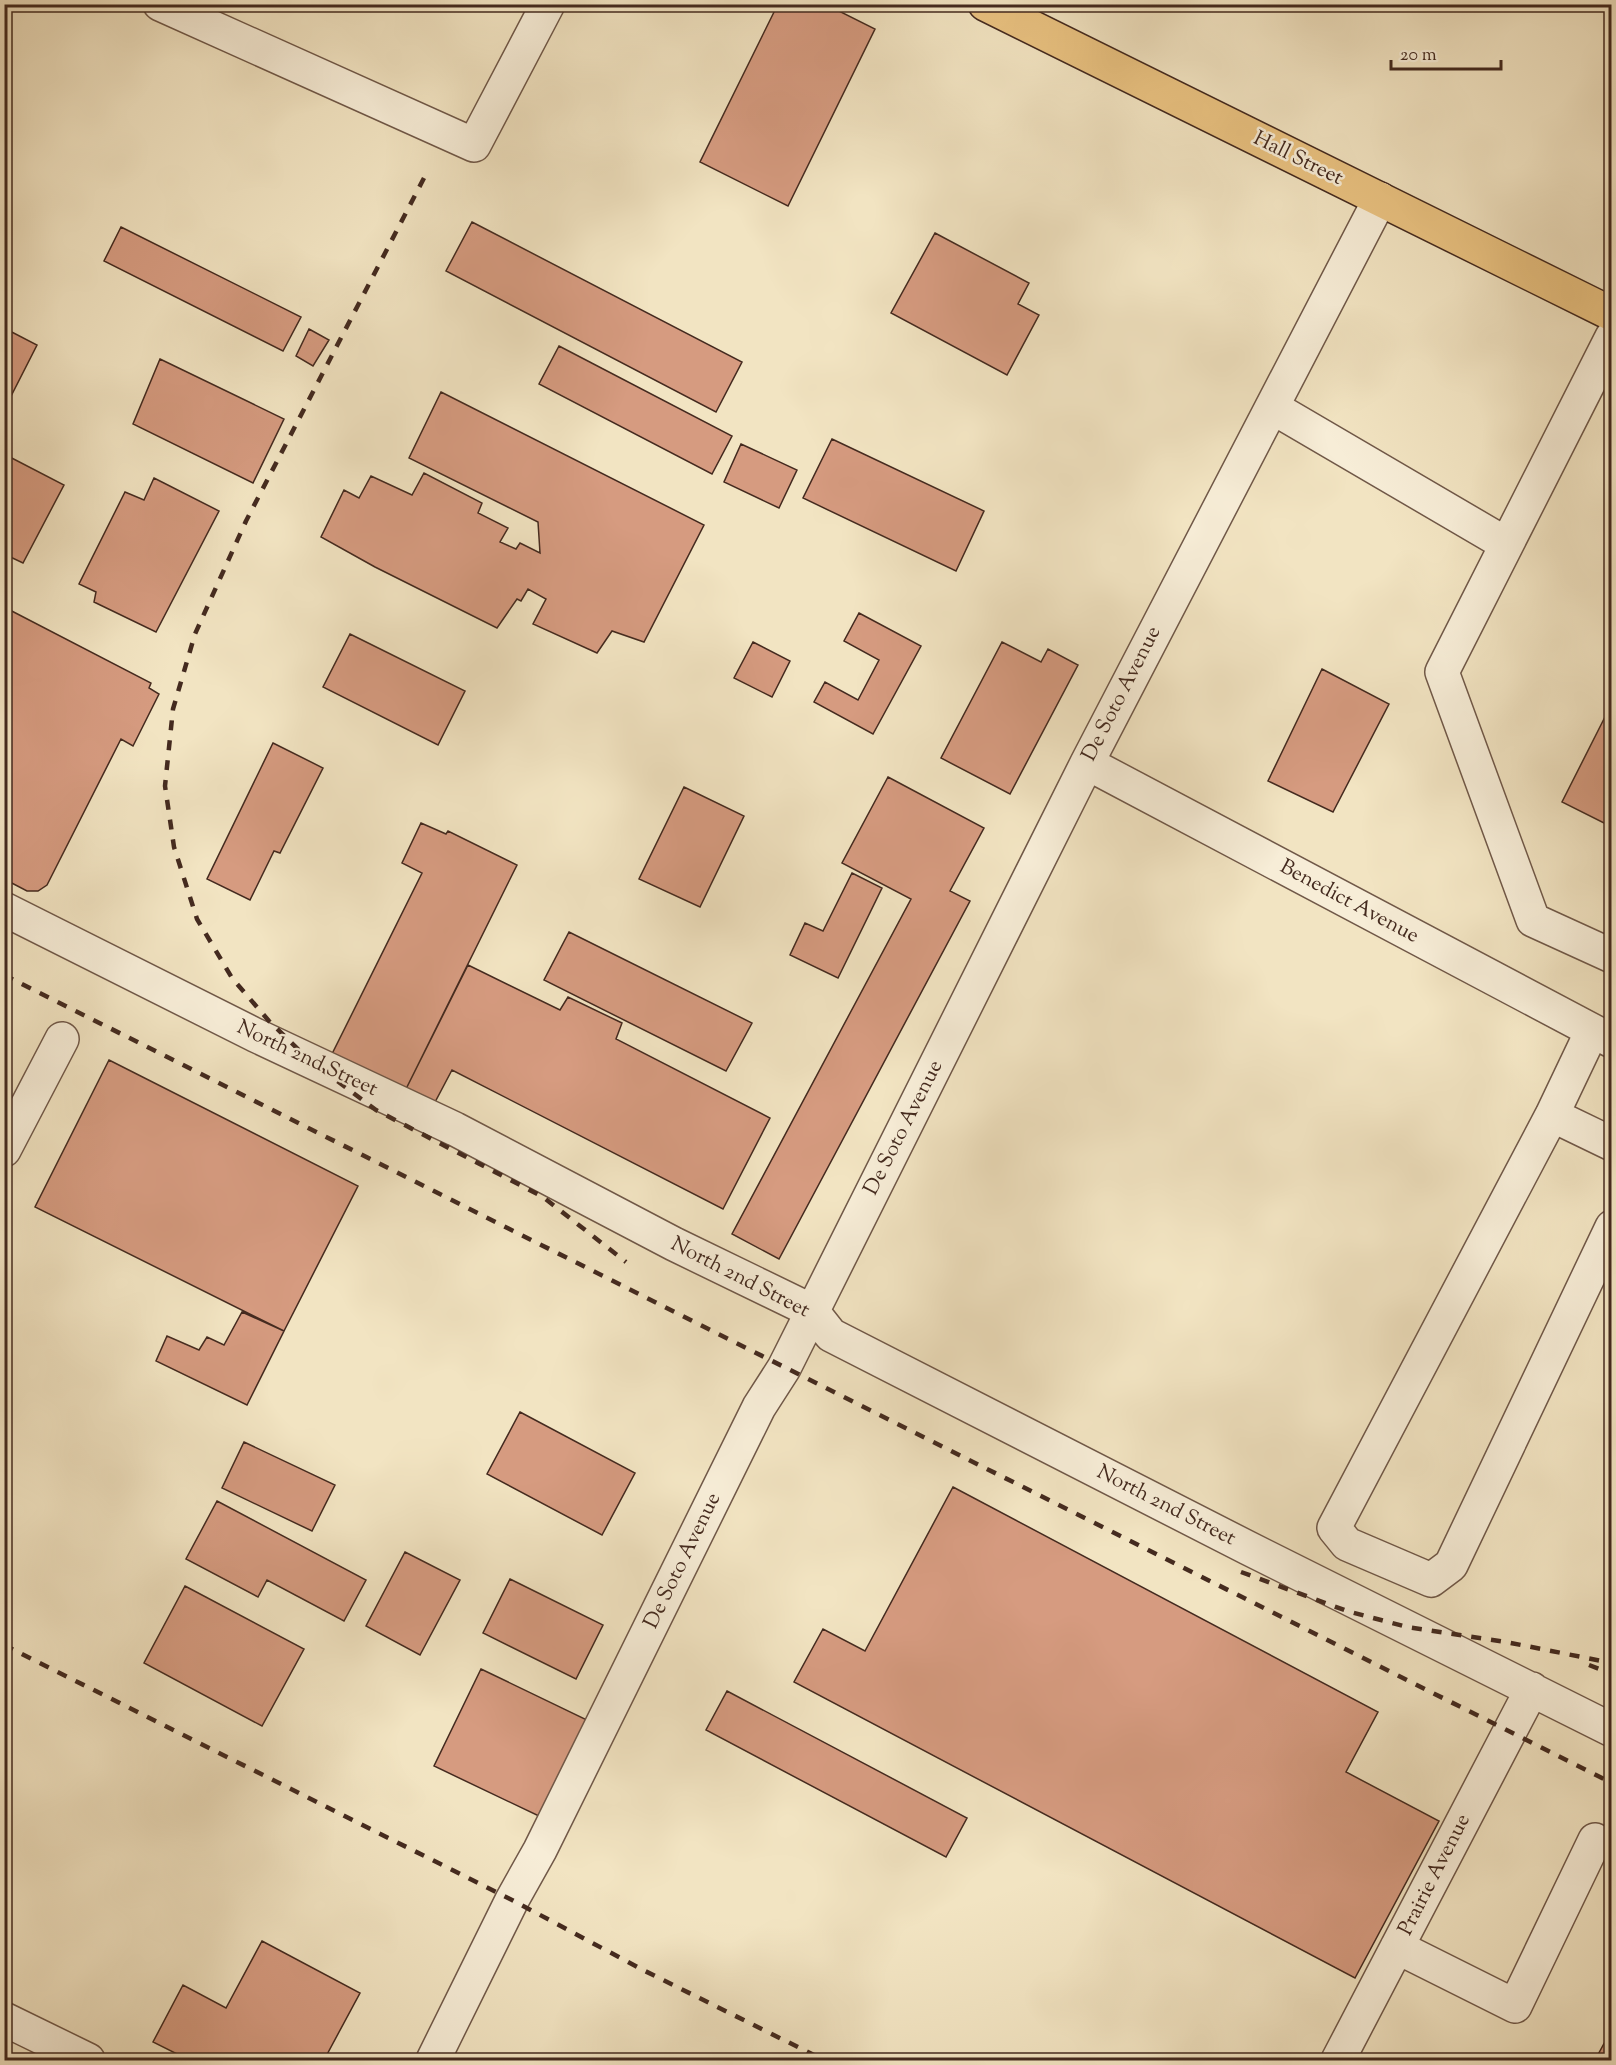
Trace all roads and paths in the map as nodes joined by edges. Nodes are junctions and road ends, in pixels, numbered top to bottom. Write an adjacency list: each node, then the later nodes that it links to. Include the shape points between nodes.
1 (160, 4): 2 (street, via 474,145)
2 (548, 4)
3 (985, 4): 4 (main road, Hall Street)
4 (1380, 199): 5 (main road, Hall Street); 7 (street, De Soto Avenue)
5 (1611, 314)
6 (1611, 337): 8 (street)
7 (1272, 407): 8 (street); 9 (street, De Soto Avenue)
8 (1506, 544): 11 (street, via 1442,672 1533,920)
9 (1087, 763): 12 (street, Benedict Avenue); 18 (street, De Soto Avenue)
10 (4, 909): 18 (street, North 2nd Street, via 255,1035 455,1129)
11 (1611, 956)
12 (1602, 1036): 14 (street)
13 (62, 1038): 16 (street)
14 (1552, 1116): 15 (street); 17 (street, via 1334,1528 1347,1544 1431,1580 1450,1565)
15 (1611, 1144)
16 (4, 1150)
17 (1611, 1227)
18 (812, 1311): 19 (street, North 2nd Street, via 831,1335); 25 (street, De Soto Avenue, via 784,1368 759,1407)
19 (1532, 1689): 20 (street, North 2nd Street); 22 (street, Prairie Avenue)
20 (1611, 1730)
21 (1595, 1840): 22 (street, via 1515,2006)
22 (1397, 1947): 26 (street, Prairie Avenue)
23 (4, 2019): 24 (street)
24 (88, 2061)
25 (433, 2061)
26 (1338, 2061)

